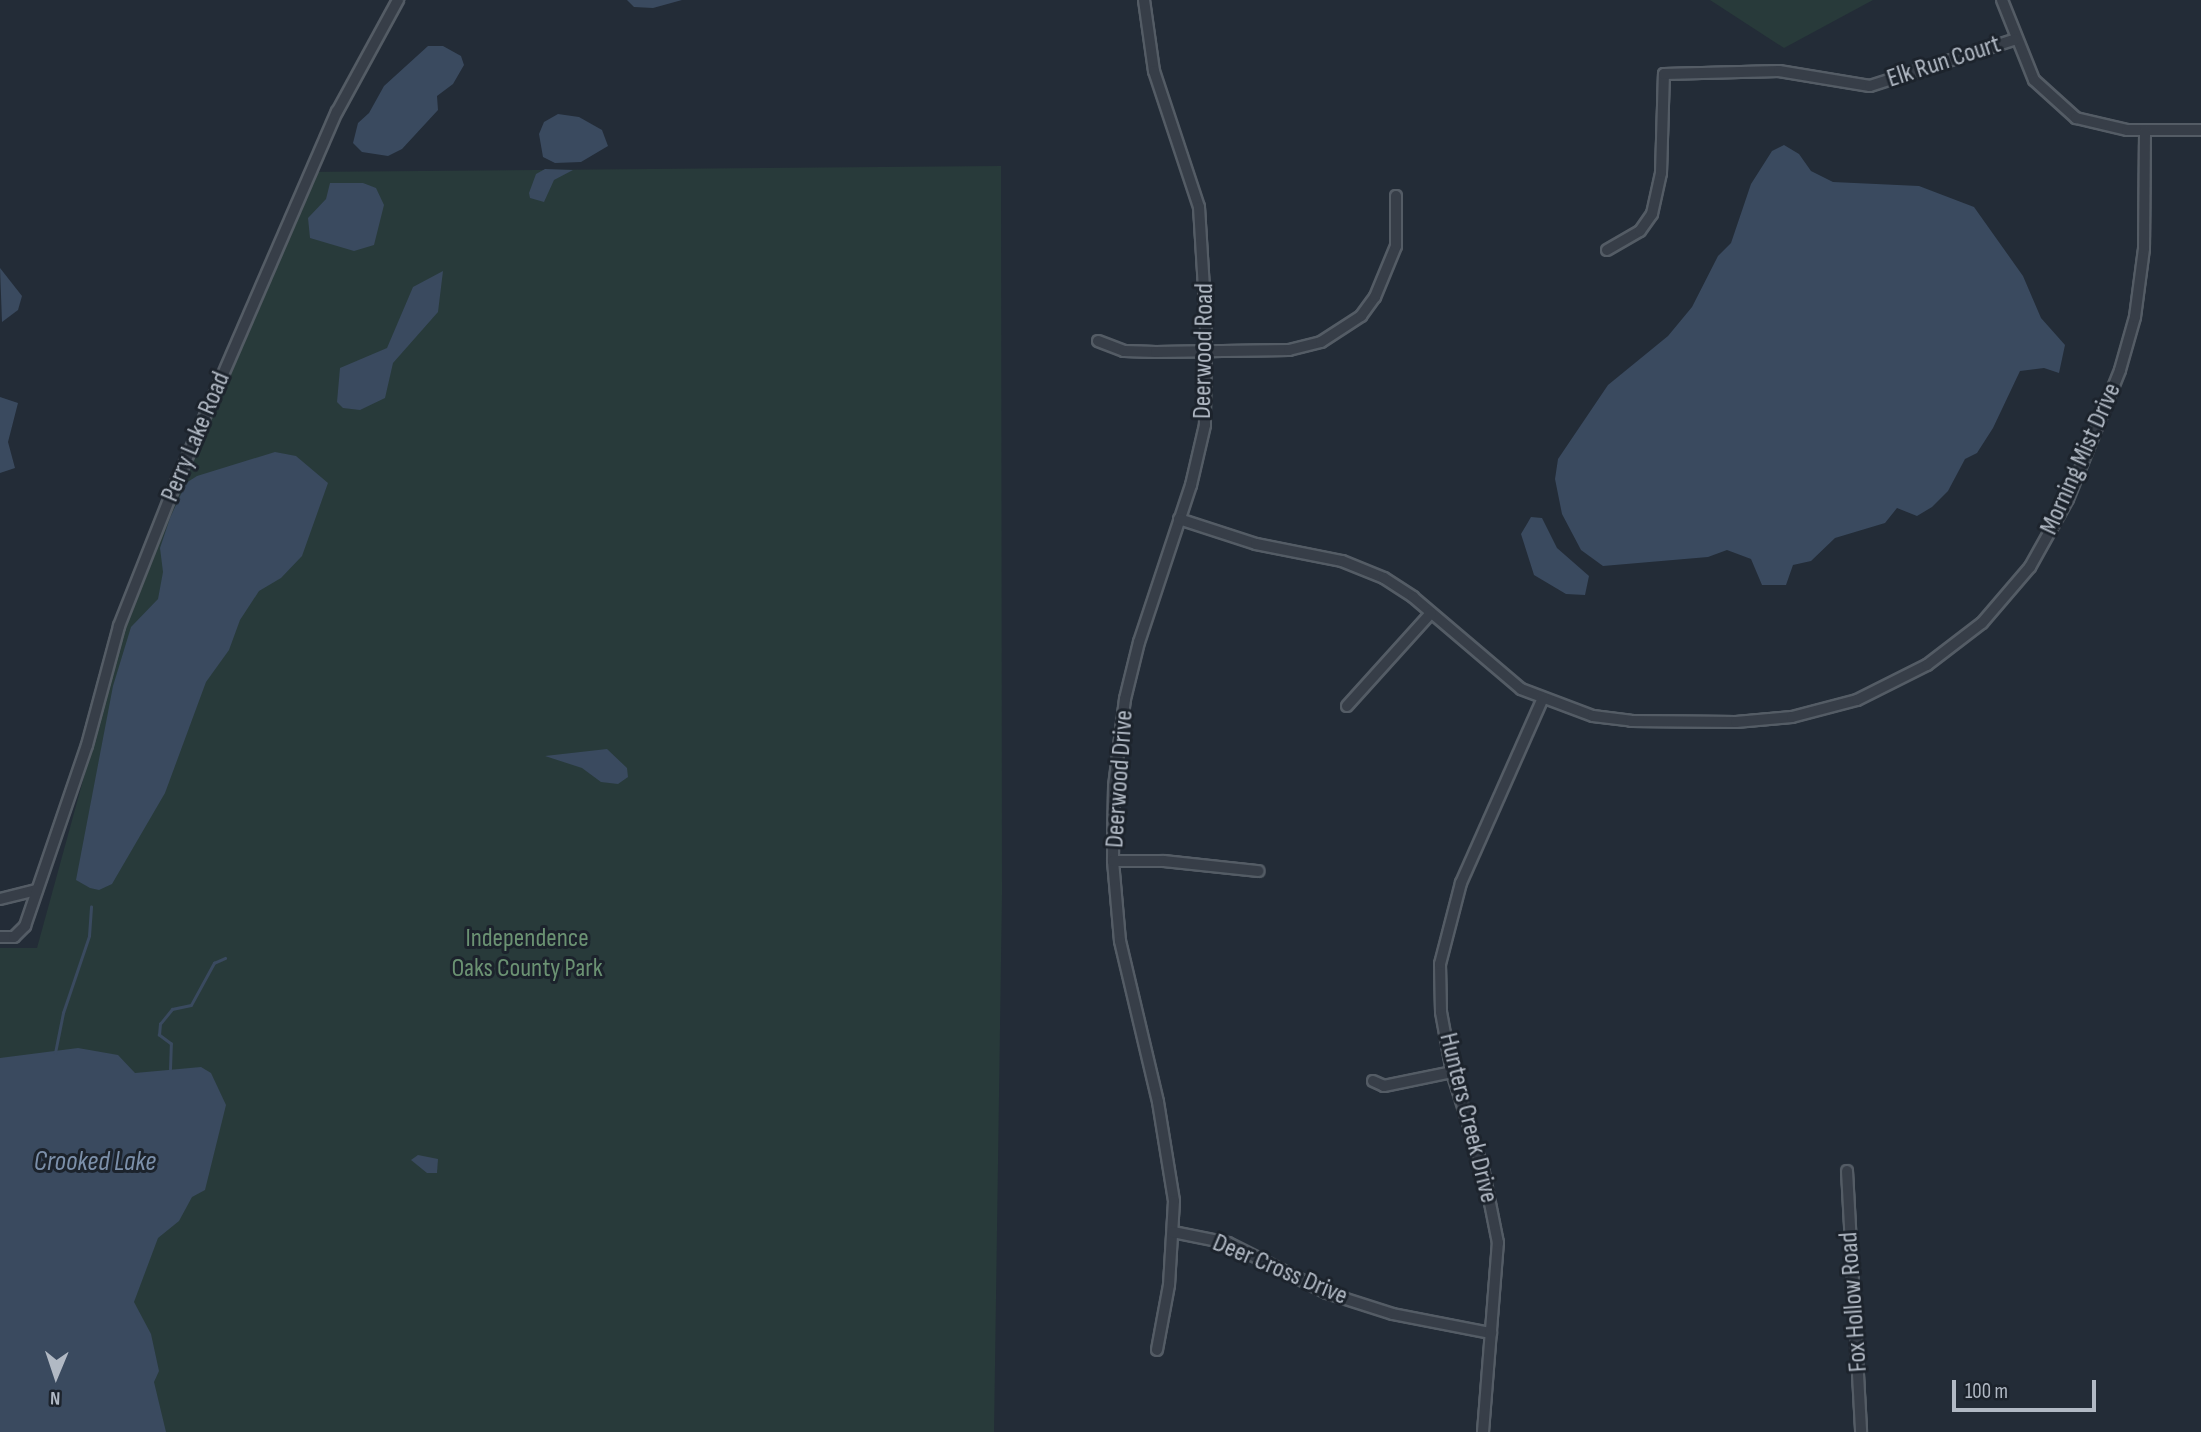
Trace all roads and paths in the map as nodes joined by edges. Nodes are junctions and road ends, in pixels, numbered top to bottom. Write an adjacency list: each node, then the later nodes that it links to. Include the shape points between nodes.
1 (397, 0): 17 (street, Perry Lake Road, via 337,112 170,497 119,626 87,745)
2 (1144, 0): 10 (street, Deerwood Road, via 1154,71 1199,207)
3 (2002, 0): 4 (street)
4 (2016, 39): 5 (street, via 2034,80 2059,105 2094,125); 8 (street, Elk Run Court, via 1870,86 1779,71 1664,74 1661,173 1655,204 1640,231)
5 (2145, 130): 6 (street); 13 (street, Morning Mist Drive, via 2142,278 2120,370 2047,540 1982,623 1895,684 1836,707 1792,717 1736,722 1631,721 1593,716)
6 (2201, 130)
7 (1396, 196): 10 (street, via 1391,265 1361,316 1342,331 1304,348)
8 (1607, 250)
9 (1098, 341): 10 (street, via 1124,351)
10 (1206, 352): 11 (street, Deerwood Road, via 1205,425)
11 (1179, 519): 12 (street, via 1256,544 1360,567 1384,578); 15 (street, Deerwood Drive, via 1125,699 1114,786)
12 (1432, 614): 13 (street, Morning Mist Drive, via 1487,664 1521,689); 14 (street)
13 (1544, 698): 20 (street, Hunters Creek Drive, via 1469,863 1445,934 1441,1012)
14 (1347, 706)
15 (1114, 861): 16 (street); 23 (street, Deerwood Drive, via 1120,941 1174,1201)
16 (1258, 871)
17 (37, 890): 18 (street); 19 (street, Perry Lake Road, via 20,933)
18 (0, 900)
19 (0, 937)
20 (1452, 1072): 21 (street, via 1384,1086); 24 (street, Hunters Creek Drive, via 1484,1173 1498,1243)
21 (1373, 1081)
22 (1846, 1171): 27 (street, Fox Hollow Road)
23 (1173, 1233): 24 (street, Deer Cross Drive, via 1228,1243 1326,1293 1379,1310); 25 (street)
24 (1491, 1333): 26 (street, Hunters Creek Drive)
25 (1157, 1350)
26 (1483, 1432)
27 (1861, 1432)

